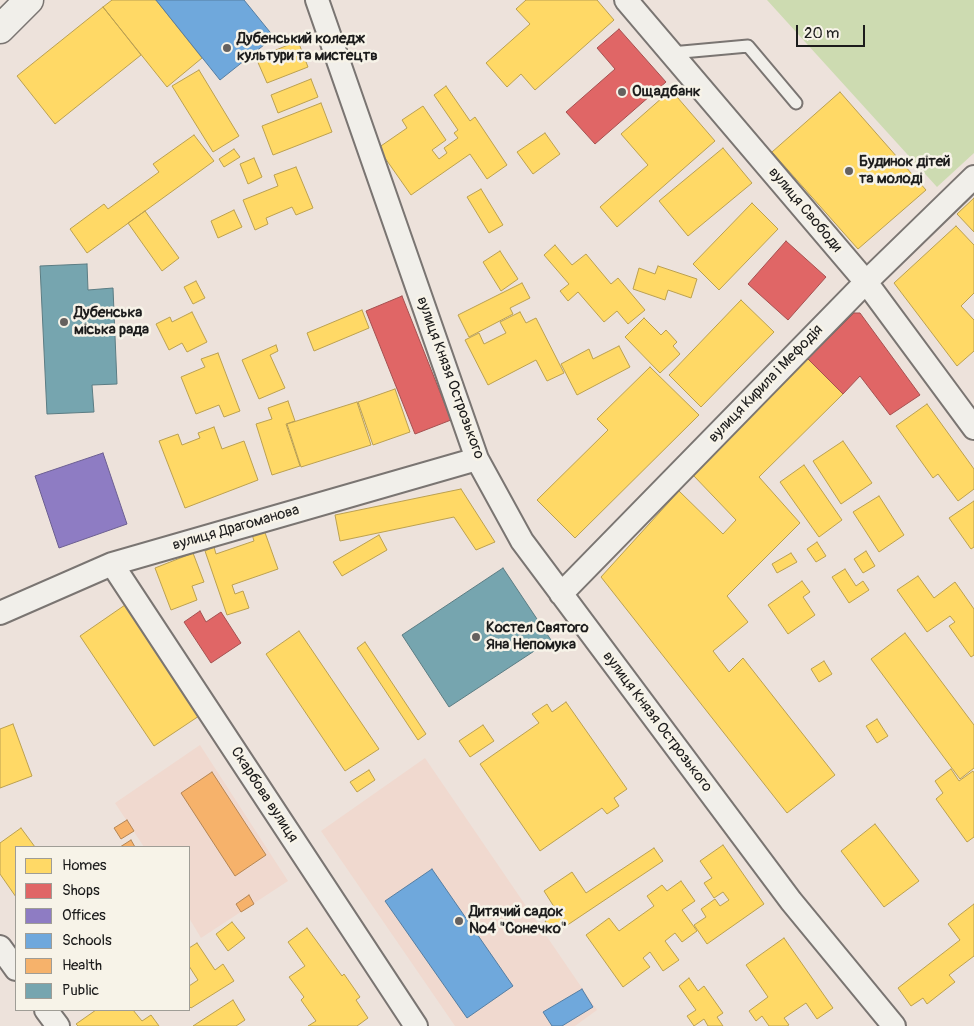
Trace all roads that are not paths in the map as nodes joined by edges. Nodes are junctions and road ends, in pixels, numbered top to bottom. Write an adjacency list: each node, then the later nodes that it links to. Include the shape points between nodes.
1 (29, 0): 4 (main road)
2 (317, 0): 10 (street, вулиця Князя Острозького)
3 (626, 0): 5 (street, вулиця Свободи)
4 (0, 29)
5 (671, 53): 6 (lane, via 748,46); 8 (street, вулиця Свободи)
6 (796, 103)
7 (974, 177): 8 (street, вулиця Кирила і Мефодія)
8 (866, 282): 9 (street, вулиця Свободи); 12 (street, вулиця Кирила і Мефодія)
9 (974, 428)
10 (477, 459): 11 (street, вулиця Драгоманова); 12 (street, вулиця Князя Острозького, via 522,541)
11 (112, 564): 13 (street, вулиця Драгоманова); 16 (street, Скарбова вулиця)
12 (561, 594): 17 (street, вулиця Князя Острозького, via 791,901)
13 (0, 613)
14 (0, 947): 15 (street)
15 (15, 968)
16 (416, 1026)
17 (894, 1026)

